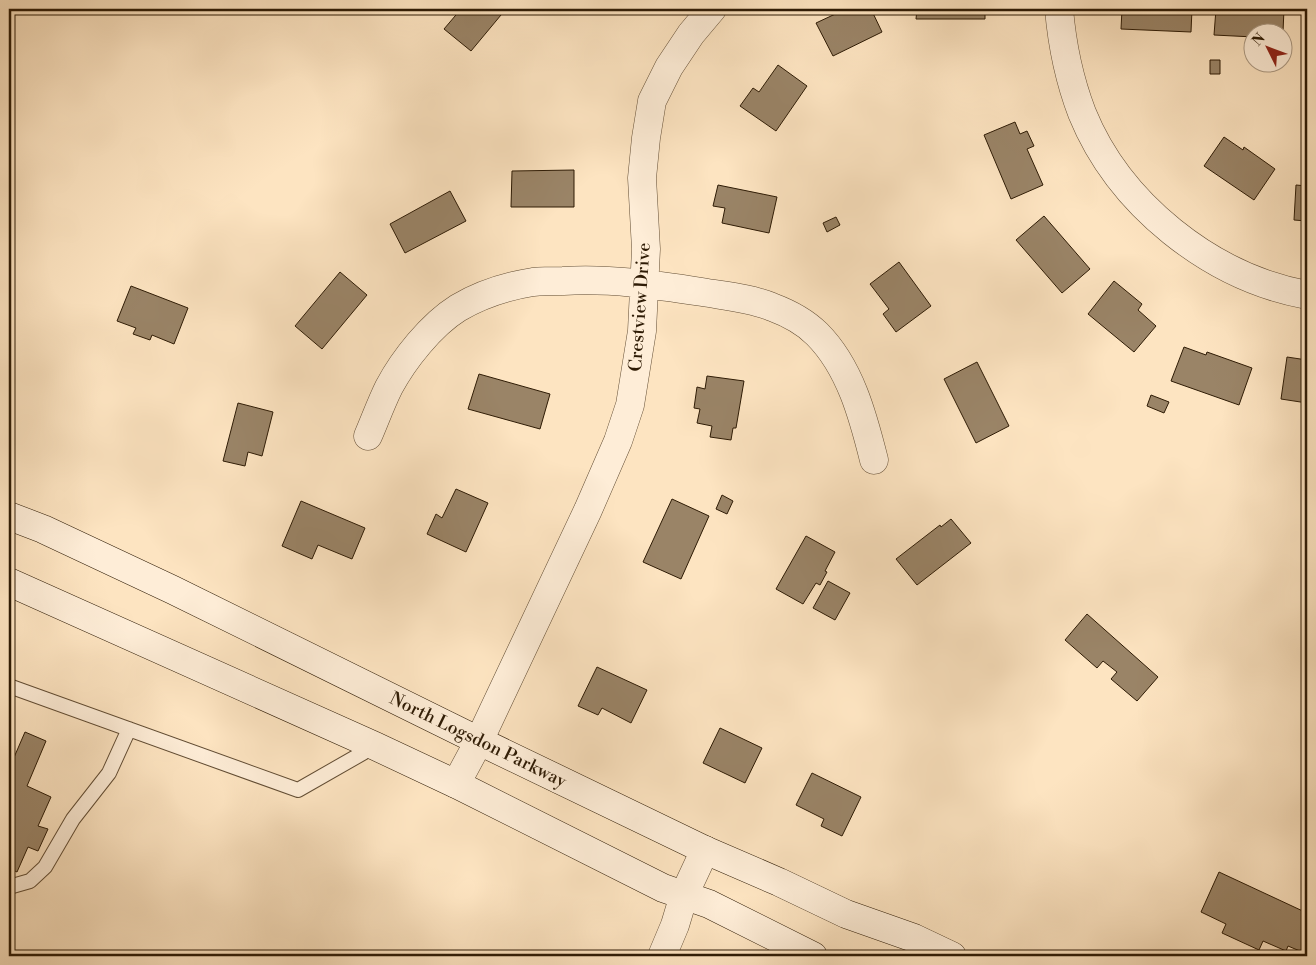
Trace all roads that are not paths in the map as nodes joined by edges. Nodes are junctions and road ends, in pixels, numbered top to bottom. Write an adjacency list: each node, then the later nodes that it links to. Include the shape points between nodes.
1 (712, 9): 3 (street, Crestview Drive, via 669,67 652,101 642,178 646,249)
2 (1059, 9): 4 (street, via 1071,83 1082,114 1098,145 1140,203 1197,250 1265,283)
3 (643, 283): 5 (street, via 534,282 508,288 458,308 419,343 390,386); 6 (street, via 772,306 795,317 816,333 834,353 846,376 864,422); 11 (street, Crestview Drive, via 637,367 630,406 618,441)
4 (1307, 295)
5 (368, 436)
6 (874, 460)
7 (9, 516): 11 (street, North Logsdon Parkway, via 43,528 173,590)
8 (9, 582): 12 (street)
9 (9, 686): 10 (lane)
10 (129, 729): 12 (lane, via 298,790); 15 (lane, via 109,772 73,819 45,867 30,882)
11 (479, 742): 13 (street, Crestview Drive); 14 (street, North Logsdon Parkway)
12 (376, 746): 13 (street)
13 (456, 784): 16 (street, via 663,888)
14 (705, 850): 16 (street); 19 (street, North Logsdon Parkway, via 846,914 914,938)
15 (9, 887)
16 (684, 895): 17 (street); 18 (street)
17 (662, 956)
18 (813, 956)
19 (952, 956)

